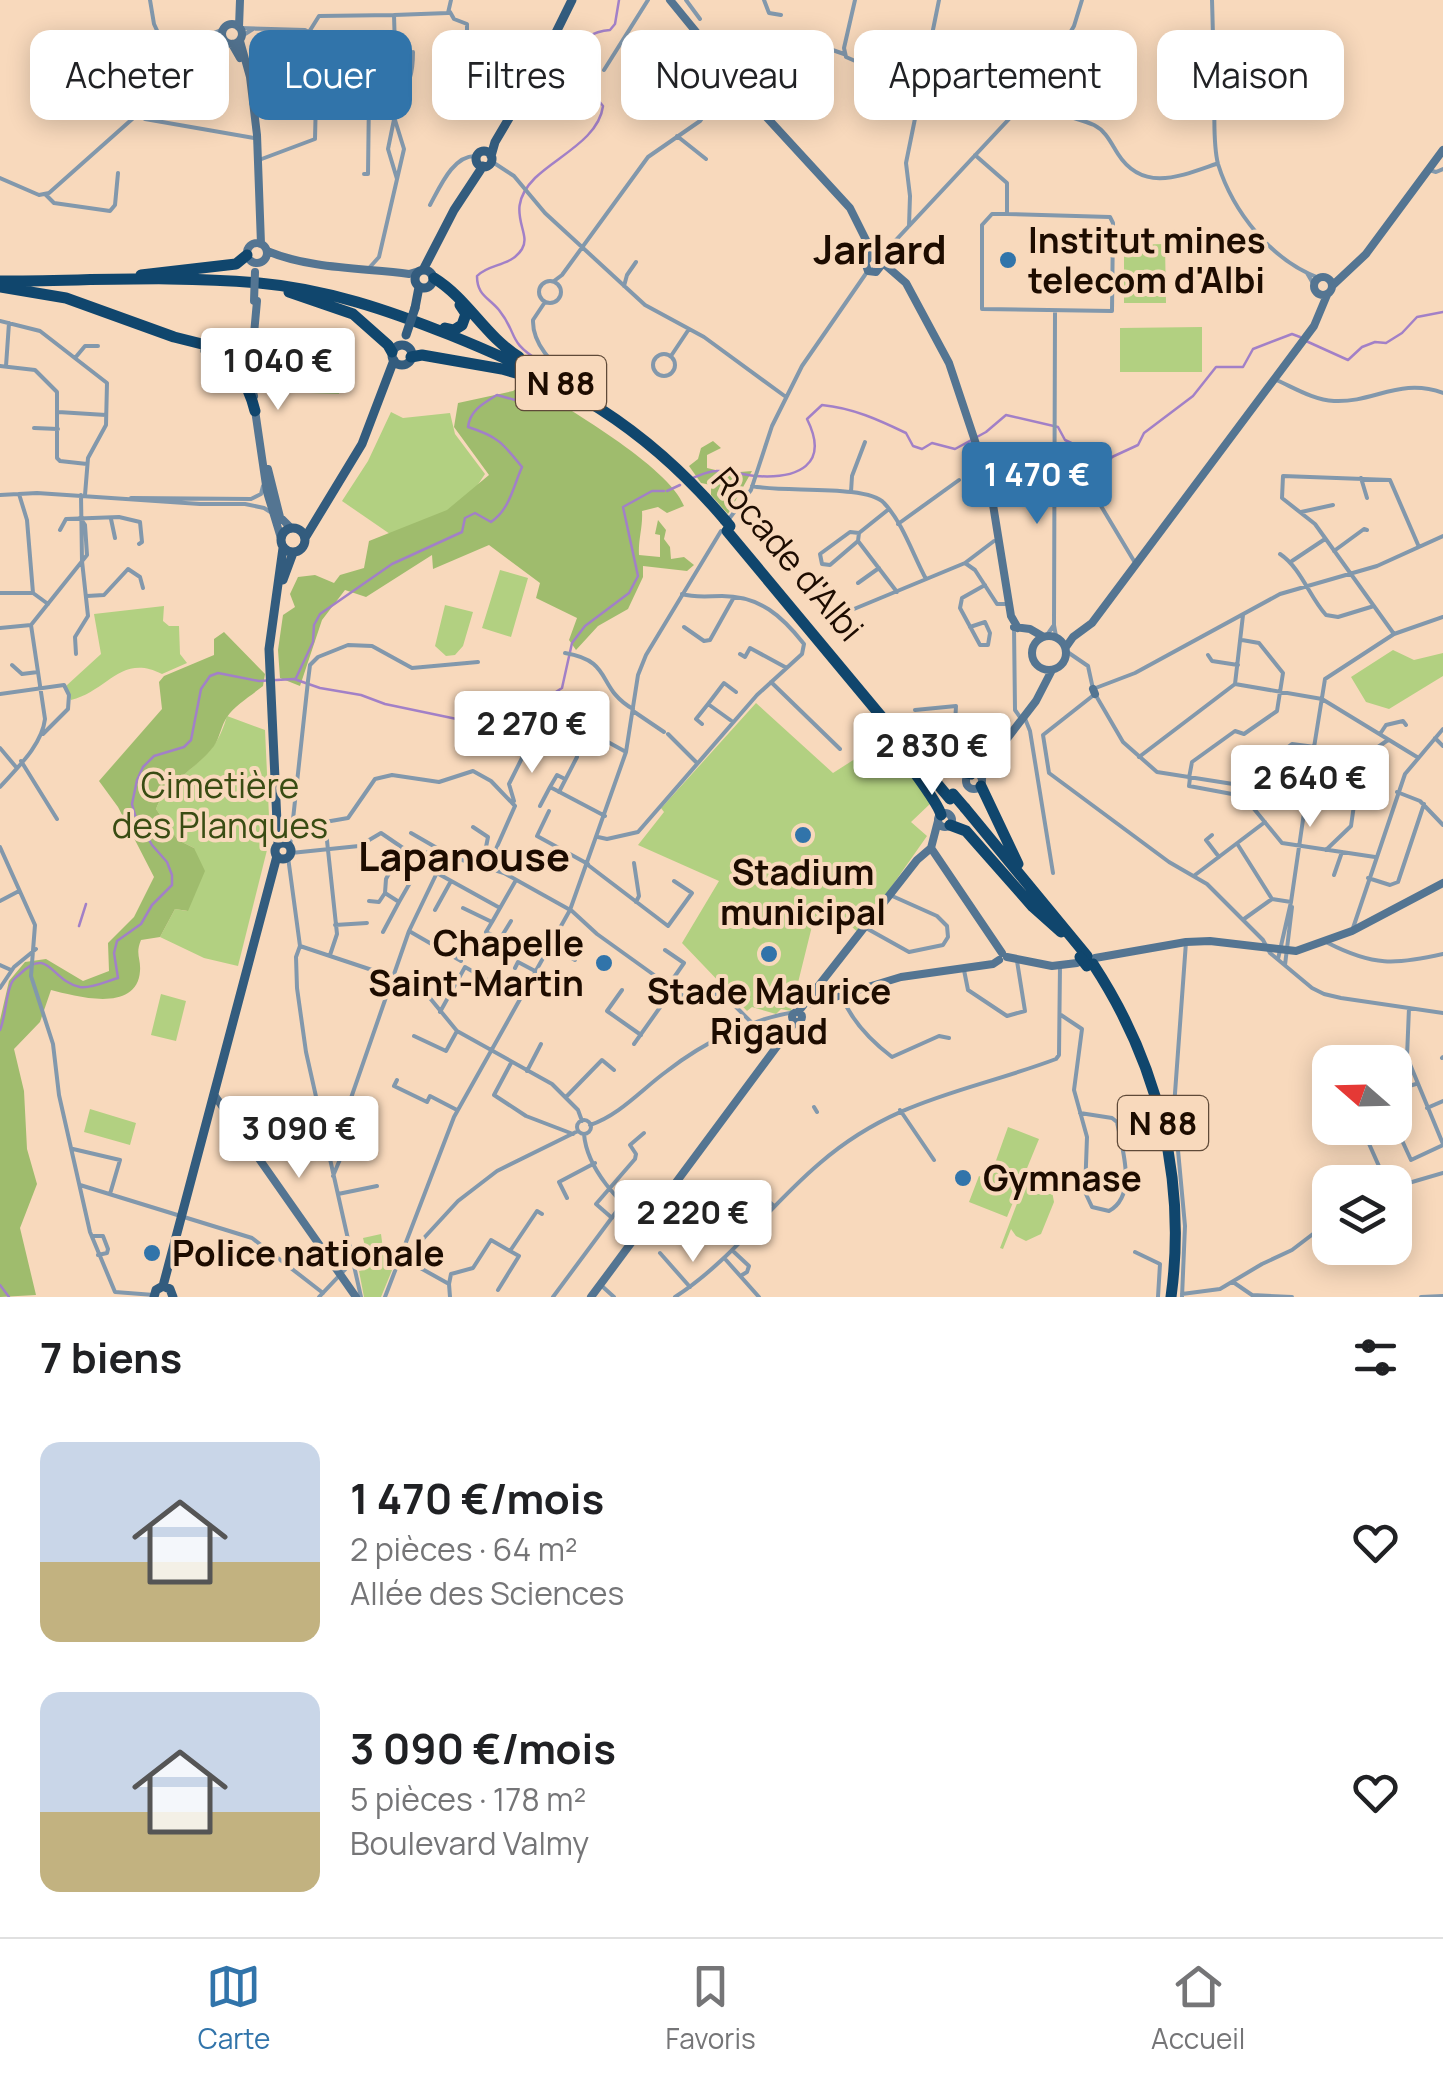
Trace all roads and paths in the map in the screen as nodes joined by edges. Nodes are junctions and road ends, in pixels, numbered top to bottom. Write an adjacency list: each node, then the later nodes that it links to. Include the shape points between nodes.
1 (150, 0): 17 (street)
2 (239, 0): 28 (main road)
3 (451, 0): 13 (street)
4 (573, 0): 53 (main road)
5 (648, 0): 35 (street)
6 (670, 0): 25 (main road)
7 (686, 0): 16 (street)
8 (764, 0): 15 (street, via 770,13)
9 (855, 0): 33 (street)
10 (939, 0): 26 (street)
11 (1082, 0): 27 (street)
12 (1212, 0): 54 (street)
13 (450, 12): 14 (street); 24 (street, via 466,22)
14 (394, 14): 22 (street, via 319,16); 23 (street)
15 (780, 15)
16 (700, 18)
17 (157, 30)
18 (249, 30): 28 (street)
19 (250, 30): 20 (street)
20 (270, 30): 21 (street)
21 (303, 30)
22 (311, 30)
23 (394, 30)
24 (466, 30)
25 (694, 30)
26 (933, 30)
27 (1072, 30)
28 (234, 34): 29 (street); 30 (street); 47 (main road); 51 (main road, via 250,77)
29 (229, 35)
30 (229, 35)
31 (834, 51): 33 (street)
32 (413, 52): 36 (street)
33 (844, 54): 34 (street)
34 (854, 59)
35 (604, 70)
36 (412, 75)
37 (131, 120): 61 (street)
38 (145, 120): 47 (street)
39 (315, 120): 51 (street, via 315,139)
40 (369, 120): 58 (street)
41 (395, 120): 60 (street, via 404,149); 60 (street, via 388,149)
42 (701, 120): 48 (street)
43 (770, 120): 69 (main road, via 850,208)
44 (915, 120): 64 (street, via 906,162)
45 (1008, 120): 50 (street)
46 (1078, 120): 54 (street, via 1102,130 1137,174 1159,180)
47 (253, 135): 67 (main road)
48 (677, 136): 52 (street); 65 (street, via 648,157)
49 (1443, 150): 55 (main road)
50 (975, 154): 63 (street, via 1006,184); 64 (street)
51 (259, 155): 67 (main road)
52 (706, 158)
53 (484, 159): 62 (street, via 460,160); 65 (street, via 512,174); 76 (main road, via 444,226)
54 (1218, 163): 81 (street, via 1253,229)
55 (1429, 170): 56 (street); 81 (main road, via 1366,254)
56 (1443, 170)
57 (118, 174): 61 (street, via 110,211 54,203)
58 (364, 174)
59 (0, 178): 61 (street)
60 (398, 179): 66 (street)
61 (45, 194)
62 (430, 205)
63 (1008, 214): 87 (street, via 992,214 982,224 982,310); 87 (street, via 1104,215 1113,223 1112,312)
64 (908, 226): 69 (street)
65 (582, 248): 73 (street); 75 (street)
66 (380, 257): 70 (street); 72 (street)
67 (257, 258): 70 (main road); 76 (main road); 77 (highway); 85 (main road, bridge)
68 (636, 262): 74 (street)
69 (879, 262): 71 (main road); 71 (main road, via 864,262); 165 (main road, via 906,283 940,342 989,482)
70 (368, 269): 72 (main road)
71 (868, 271): 105 (street)
72 (392, 272): 76 (main road)
73 (562, 275): 78 (street); 82 (street)
74 (626, 275): 75 (street); 80 (street)
75 (616, 279): 80 (street)
76 (424, 280): 86 (main road); 86 (highway, via 455,298 465,320 454,330); 103 (highway, via 462,299 506,349)
77 (94, 281): 79 (highway, Rocade d'Albi / N 88); 86 (highway, Rocade d'Albi / N 88, via 260,283)
78 (554, 281): 82 (street); 84 (street, via 540,288)
79 (0, 285): 83 (highway, Rocade d'Albi / N 88); 90 (highway, via 57,296)
80 (624, 286): 91 (street)
81 (1323, 286): 101 (main road, via 1320,314)
82 (561, 288): 84 (street, via 558,300)
83 (288, 292): 95 (highway, via 353,314); 102 (highway, Rocade d'Albi / N 88, via 392,318)
84 (544, 302): 103 (street, via 533,320 536,338)
85 (255, 304): 92 (main road); 93 (main road)
86 (417, 310): 95 (main road, bridge); 114 (highway, Rocade d'Albi / N 88, via 578,393)
87 (1056, 313): 178 (street)
88 (0, 321): 89 (street)
89 (9, 323): 97 (street, via 40,330); 100 (street)
90 (137, 324): 98 (highway); 106 (highway, via 228,364 247,385)
91 (689, 329): 96 (street); 105 (street)
92 (242, 342): 93 (main road); 98 (main road, via 235,346)
93 (253, 345): 99 (main road)
94 (98, 346): 97 (street, via 85,346)
95 (402, 350): 102 (highway); 135 (main road, via 343,478)
96 (671, 356): 96 (street, via 654,359 658,374 672,372)
97 (75, 358): 108 (street, via 107,382)
98 (235, 360): 99 (main road); 106 (main road, via 251,377)
99 (253, 362): 135 (main road, via 280,518)
100 (3, 366): 107 (street, via 35,370 57,392)
101 (1274, 379): 104 (street, via 1332,401 1404,386); 150 (main road)
102 (544, 381): 132 (highway, Rocade d'Albi / N 88, via 649,450)
103 (576, 385): 114 (highway, via 638,429)
104 (1443, 393)
105 (786, 397): 117 (street)
106 (255, 411): 112 (main road)
107 (58, 412): 108 (street); 110 (street)
108 (106, 415): 113 (street)
109 (34, 428): 110 (street)
110 (58, 429): 113 (street, via 57,458)
111 (864, 442): 118 (street)
112 (261, 459): 122 (street, via 258,497); 128 (main road)
113 (86, 464): 121 (street)
114 (687, 477): 132 (highway, Rocade d'Albi / N 88)
115 (1360, 478): 123 (street); 127 (street, via 1283,476 1282,498); 144 (street, via 1390,480)
116 (959, 480): 131 (street)
117 (753, 485): 118 (street); 132 (street)
118 (851, 492): 126 (street, via 869,493)
119 (19, 494): 120 (street); 121 (street); 159 (street)
120 (0, 495)
121 (83, 495): 122 (street); 130 (street)
122 (126, 498): 128 (street, via 245,504)
123 (1367, 498)
124 (1098, 501): 150 (street)
125 (1333, 505): 127 (street)
126 (889, 509): 131 (street); 136 (street)
127 (1301, 512): 139 (street)
128 (272, 513): 143 (main road)
129 (111, 517): 130 (street); 138 (street); 142 (street, via 140,522)
130 (80, 518): 133 (street, via 66,519); 147 (street)
131 (898, 524): 153 (street)
132 (726, 525): 161 (street); 195 (highway, Rocade d'Albi / N 88); 209 (highway, Rocade d'Albi / N 88)
133 (60, 530)
134 (1367, 530): 145 (street)
135 (299, 532): 143 (main road); 143 (main road, via 304,545)
136 (859, 532): 140 (street); 140 (street, via 829,547 820,562 830,565)
137 (1443, 536): 144 (street)
138 (116, 538)
139 (1325, 539): 145 (street); 148 (street)
140 (858, 541): 151 (street)
141 (994, 541): 149 (street)
142 (139, 544)
143 (289, 547): 190 (main road); 190 (main road, via 270,626)
144 (1420, 548): 152 (street)
145 (1334, 551): 152 (street)
146 (1280, 554): 148 (street)
147 (82, 561): 162 (street); 164 (street)
148 (1291, 562): 156 (street)
149 (965, 563): 153 (street); 155 (street)
150 (1136, 564): 178 (main road, via 1092,623)
151 (879, 568): 154 (street); 158 (street)
152 (1350, 574): 156 (street); 166 (street)
153 (926, 579): 158 (street)
154 (858, 582)
155 (986, 585): 165 (street, via 997,604); 172 (street, via 960,603)
156 (1305, 586): 166 (street, via 1331,617); 168 (street)
157 (143, 588): 162 (street, via 128,569 104,596)
158 (897, 592): 167 (street)
159 (33, 593): 160 (street); 164 (street)
160 (0, 594)
161 (682, 594): 163 (street); 202 (street, via 646,655)
162 (87, 596): 179 (street)
163 (734, 596): 171 (street, via 710,640); 186 (street, via 784,619 804,644)
164 (48, 604): 170 (street)
165 (1008, 604): 174 (main road, via 1008,620)
166 (1374, 606): 175 (street)
167 (854, 609)
168 (1243, 616): 176 (street); 196 (street)
169 (1443, 617): 175 (street)
170 (31, 625): 173 (street); 189 (street)
171 (684, 627)
172 (970, 627): 172 (street, via 980,644 988,645 985,622)
173 (0, 628)
174 (1018, 628): 177 (main road); 178 (main road); 204 (street, via 1016,710)
175 (1394, 634): 200 (street, via 1325,679)
176 (1242, 640): 185 (street); 199 (street, via 1259,642 1283,673)
177 (1034, 644): 178 (main road); 187 (main road, via 1034,662)
178 (1057, 644): 188 (main road); 196 (street, via 1088,666)
179 (76, 654)
180 (568, 654): 202 (street, via 600,668 608,690)
181 (740, 654): 186 (street, via 745,657 750,648)
182 (1208, 655): 185 (street)
183 (478, 662): 262 (street, via 412,668 382,650 348,645 318,657 310,665)
184 (12, 665): 189 (street, via 22,674)
185 (1238, 666): 192 (street)
186 (787, 668): 191 (street)
187 (1041, 668): 188 (main road); 193 (main road)
188 (1052, 670): 193 (main road)
189 (38, 672): 194 (street)
190 (270, 672): 262 (main road)
191 (771, 682): 205 (street); 219 (street)
192 (1235, 684): 199 (street); 222 (street)
193 (1044, 686): 204 (main road)
194 (40, 688): 198 (street); 212 (street); 212 (street, via 64,686 68,695 68,709)
195 (857, 688): 239 (highway, Rocade d'Albi / N 88); 247 (highway)
196 (1094, 691): 222 (street, via 1115,731); 274 (street, via 1045,732 1050,773)
197 (736, 692): 201 (street, via 724,684)
198 (0, 694)
199 (1280, 694): 200 (street); 228 (street, via 1277,711 1192,762)
200 (1322, 700): 211 (street); 216 (street)
201 (708, 704): 205 (street); 206 (street, via 696,719)
202 (633, 710): 220 (street); 226 (street)
203 (914, 710): 221 (street, via 956,706 954,741)
204 (1022, 720): 221 (main road); 273 (street, via 1030,731)
205 (732, 722): 226 (street)
206 (702, 724)
207 (1406, 725): 211 (street, via 1386,725)
208 (1443, 729): 213 (street)
209 (900, 730): 230 (highway); 239 (highway, Rocade d'Albi / N 88)
210 (588, 731): 220 (street)
211 (1380, 734): 214 (street)
212 (40, 736): 225 (street)
213 (1435, 738): 217 (street); 223 (street)
214 (1388, 740): 216 (street, via 1368,754); 223 (street)
215 (540, 743): 243 (street, via 525,752 509,784)
216 (1315, 745): 234 (street, via 1292,744 1259,769); 235 (street)
217 (1443, 746)
218 (0, 748): 227 (street)
219 (840, 749)
220 (626, 752): 246 (street)
221 (992, 757): 230 (main road)
222 (1139, 757): 228 (street, via 1157,772)
223 (1417, 757): 237 (street)
224 (577, 758): 229 (street)
225 (21, 761): 227 (street); 248 (street)
226 (696, 762): 254 (street, via 638,832)
227 (16, 766): 232 (street)
228 (1190, 778): 234 (street); 241 (street, via 1190,786)
229 (565, 780): 233 (street, via 556,775); 236 (street)
230 (975, 780): 282 (highway)
231 (1354, 780): 261 (street, via 1351,826)
232 (0, 787)
233 (550, 787): 236 (street); 244 (street)
234 (1254, 787): 238 (street); 241 (street)
235 (1307, 791): 238 (street); 240 (street)
236 (559, 792): 246 (street)
237 (1397, 792): 242 (street); 267 (street)
238 (1300, 794): 240 (street)
239 (952, 797): 247 (highway, Rocade d'Albi / N 88, bridge)
240 (1306, 799): 257 (street)
241 (1250, 804): 249 (street)
242 (1424, 804): 250 (street); 276 (street, via 1398,882)
243 (516, 806): 259 (street, via 473,772 439,782 384,776 370,784 348,818 325,822); 260 (street)
244 (540, 806)
245 (549, 811): 270 (street, via 537,836)
246 (604, 816): 254 (street)
247 (948, 819): 263 (main road); 282 (highway, Rocade d'Albi / N 88); 305 (highway, Rocade d'Albi / N 88)
248 (58, 820)
249 (1265, 822): 255 (street); 257 (street, via 1280,842)
250 (1443, 825)
251 (473, 827): 260 (street)
252 (411, 833): 265 (street)
253 (1212, 835): 266 (street, via 1206,840)
254 (598, 837): 270 (street)
255 (1237, 844): 266 (street); 286 (street)
256 (0, 846): 283 (street)
257 (1300, 846): 261 (street); 291 (street)
258 (403, 848): 259 (street, via 381,833 359,846); 265 (street); 284 (street)
259 (328, 850): 262 (street); 300 (street)
260 (493, 850): 271 (street)
261 (1326, 850): 264 (street)
262 (285, 852): 309 (street); 355 (main road)
263 (933, 852): 285 (main road, via 916,860); 316 (main road)
264 (1342, 852): 267 (street); 275 (street)
265 (436, 854): 268 (street)
266 (1219, 857): 274 (street)
267 (1375, 857): 276 (street)
268 (444, 858): 271 (street); 272 (street)
269 (634, 863): 290 (street)
270 (588, 864): 290 (street); 295 (street)
271 (488, 867): 277 (street)
272 (436, 872): 278 (street); 302 (street)
273 (1053, 874)
274 (1195, 875): 296 (street)
275 (1334, 875)
276 (1368, 878): 303 (street)
277 (516, 880): 293 (street); 295 (street)
278 (451, 881): 293 (street); 294 (street)
279 (674, 881): 290 (street, via 692,893 668,926)
280 (411, 882): 289 (street)
281 (1443, 884): 303 (main road)
282 (1032, 889): 305 (highway, Rocade d'Albi / N 88)
283 (20, 892): 288 (street); 310 (street, via 36,928)
284 (385, 893): 287 (street, via 380,902); 289 (street)
285 (890, 895): 301 (main road); 301 (street, via 938,916 946,941 906,951)
286 (1272, 899): 291 (street); 296 (street)
287 (370, 901)
288 (0, 902)
289 (399, 902): 304 (street)
290 (636, 902)
291 (1291, 902): 313 (street)
292 (463, 908): 298 (street)
293 (500, 908): 298 (street)
294 (435, 910)
295 (570, 910): 308 (street); 332 (street)
296 (1244, 920): 312 (street)
297 (511, 921): 298 (street, via 500,939 486,932)
298 (492, 922)
299 (367, 923): 300 (street)
300 (335, 925): 315 (street)
301 (866, 928): 335 (main road)
302 (408, 931): 318 (street); 329 (street)
303 (1352, 931): 307 (main road)
304 (382, 932)
305 (1066, 935): 320 (highway, Rocade d'Albi / N 88)
306 (1186, 942): 312 (main road); 320 (main road); 409 (street, via 1174,1106 1185,1226)
307 (1327, 942): 313 (main road); 314 (street, via 1387,964)
308 (550, 945): 317 (street); 328 (street)
309 (300, 946): 315 (street); 372 (street, via 301,1025)
310 (36, 949): 327 (street); 368 (street, via 31,976 53,1044)
311 (665, 950): 332 (street, via 684,963)
312 (1266, 950): 313 (main road)
313 (1281, 954): 323 (street); 323 (street)
314 (1443, 954)
315 (330, 956): 329 (street)
316 (1003, 958): 319 (main road); 321 (main road); 326 (main road)
317 (575, 960)
318 (461, 961)
319 (1016, 961): 321 (main road); 326 (street, via 1024,1010 1007,1016 968,990)
320 (1086, 961): 324 (main road); 409 (highway, Rocade d'Albi / N 88, via 1127,1037 1158,1129)
321 (1033, 962): 324 (main road)
322 (0, 965): 327 (street)
323 (1285, 965): 336 (street, via 1324,994)
324 (1060, 966): 339 (street)
325 (515, 968): 328 (street, via 518,962)
326 (964, 968): 334 (main road, via 901,977)
327 (11, 970): 331 (street)
328 (535, 972): 348 (street)
329 (394, 975): 337 (street, via 420,986); 372 (street, via 351,1098 346,1145)
330 (486, 978): 337 (street, via 465,967)
331 (0, 988)
332 (670, 988): 341 (street, via 693,1004 721,992); 343 (street)
333 (622, 990): 343 (street, via 607,1011)
334 (842, 996): 335 (main road); 345 (street, via 864,1032 892,1057)
335 (813, 1000): 340 (main road)
336 (1409, 1008): 338 (street); 353 (street, via 1407,1057)
337 (440, 1012): 342 (street)
338 (1443, 1013)
339 (1061, 1015): 360 (street, via 1056,1059); 361 (street, via 1082,1029 1074,1090)
340 (794, 1016): 341 (street); 386 (main road)
341 (752, 1023): 363 (street, via 683,1059)
342 (456, 1031): 344 (street, via 446,1051); 348 (street)
343 (641, 1035): 347 (street)
344 (414, 1036)
345 (948, 1038)
346 (541, 1044): 351 (street)
347 (634, 1044)
348 (490, 1052): 349 (street); 359 (street)
349 (511, 1063): 351 (street); 364 (street, via 494,1095 526,1116)
350 (614, 1070): 356 (street, via 602,1060)
351 (527, 1071): 356 (street)
352 (398, 1080): 359 (street, via 394,1086)
353 (1416, 1084): 354 (street); 358 (street)
354 (1412, 1085)
355 (214, 1096): 384 (main road); 398 (main road)
356 (566, 1097): 362 (street)
357 (1443, 1101): 358 (street)
358 (1427, 1108): 366 (street)
359 (457, 1110): 397 (street)
360 (900, 1110): 369 (street); 382 (street, via 822,1160)
361 (1080, 1112): 361 (street, via 1087,1138 1086,1198 1109,1211 1126,1185 1117,1122)
362 (582, 1120): 363 (street); 364 (street)
363 (590, 1125): 364 (street)
364 (578, 1133): 370 (street); 396 (street, via 497,1172 458,1201)
365 (644, 1134): 376 (street, via 630,1145 636,1156)
366 (1443, 1144): 367 (street, via 1410,1160)
367 (1404, 1145)
368 (73, 1149): 374 (street); 377 (street, via 120,1160)
369 (934, 1160)
370 (595, 1163): 376 (street); 379 (street, via 559,1182)
371 (1443, 1173): 373 (street)
372 (333, 1176): 378 (street)
373 (1412, 1182)
374 (80, 1185): 377 (street); 388 (street)
375 (377, 1186): 378 (street)
376 (608, 1188): 381 (street); 385 (street, via 596,1204)
377 (110, 1194): 384 (street)
378 (338, 1194): 395 (street)
379 (567, 1198)
380 (743, 1198): 382 (street, via 754,1187)
381 (622, 1204): 385 (street); 386 (street)
382 (774, 1206): 390 (street)
383 (542, 1214): 389 (street, via 537,1211)
384 (183, 1217): 405 (main road); 406 (street, via 252,1238)
385 (612, 1218): 414 (street)
386 (644, 1224): 402 (main road)
387 (1312, 1235): 400 (street)
388 (92, 1236): 393 (street); 393 (street, via 103,1236 108,1248)
389 (510, 1251): 401 (street, via 491,1240 473,1268 451,1274); 404 (street, via 519,1256)
390 (734, 1252): 394 (street); 399 (street, via 749,1266)
391 (1135, 1252): 409 (street, via 1160,1264)
392 (660, 1253): 403 (street)
393 (98, 1255): 407 (street, via 115,1292)
394 (726, 1258): 399 (street); 403 (street)
395 (354, 1260): 398 (street); 411 (street)
396 (406, 1260): 397 (street); 401 (street)
397 (398, 1265): 412 (street)
398 (340, 1274): 406 (street); 411 (main road)
399 (742, 1275): 417 (street)
400 (1233, 1282): 409 (street); 418 (street, via 1252,1295)
401 (449, 1284): 413 (street)
402 (600, 1285): 415 (main road); 416 (street)
403 (690, 1287): 408 (street)
404 (498, 1290)
405 (170, 1293): 407 (main road)
406 (321, 1295)
407 (154, 1296)
408 (678, 1296)
409 (1172, 1296)
410 (1443, 1296): 419 (street)
411 (359, 1297)
412 (385, 1297)
413 (450, 1297)
414 (553, 1297)
415 (591, 1297)
416 (614, 1297)
417 (759, 1297)
418 (1292, 1297)
419 (1421, 1297)

